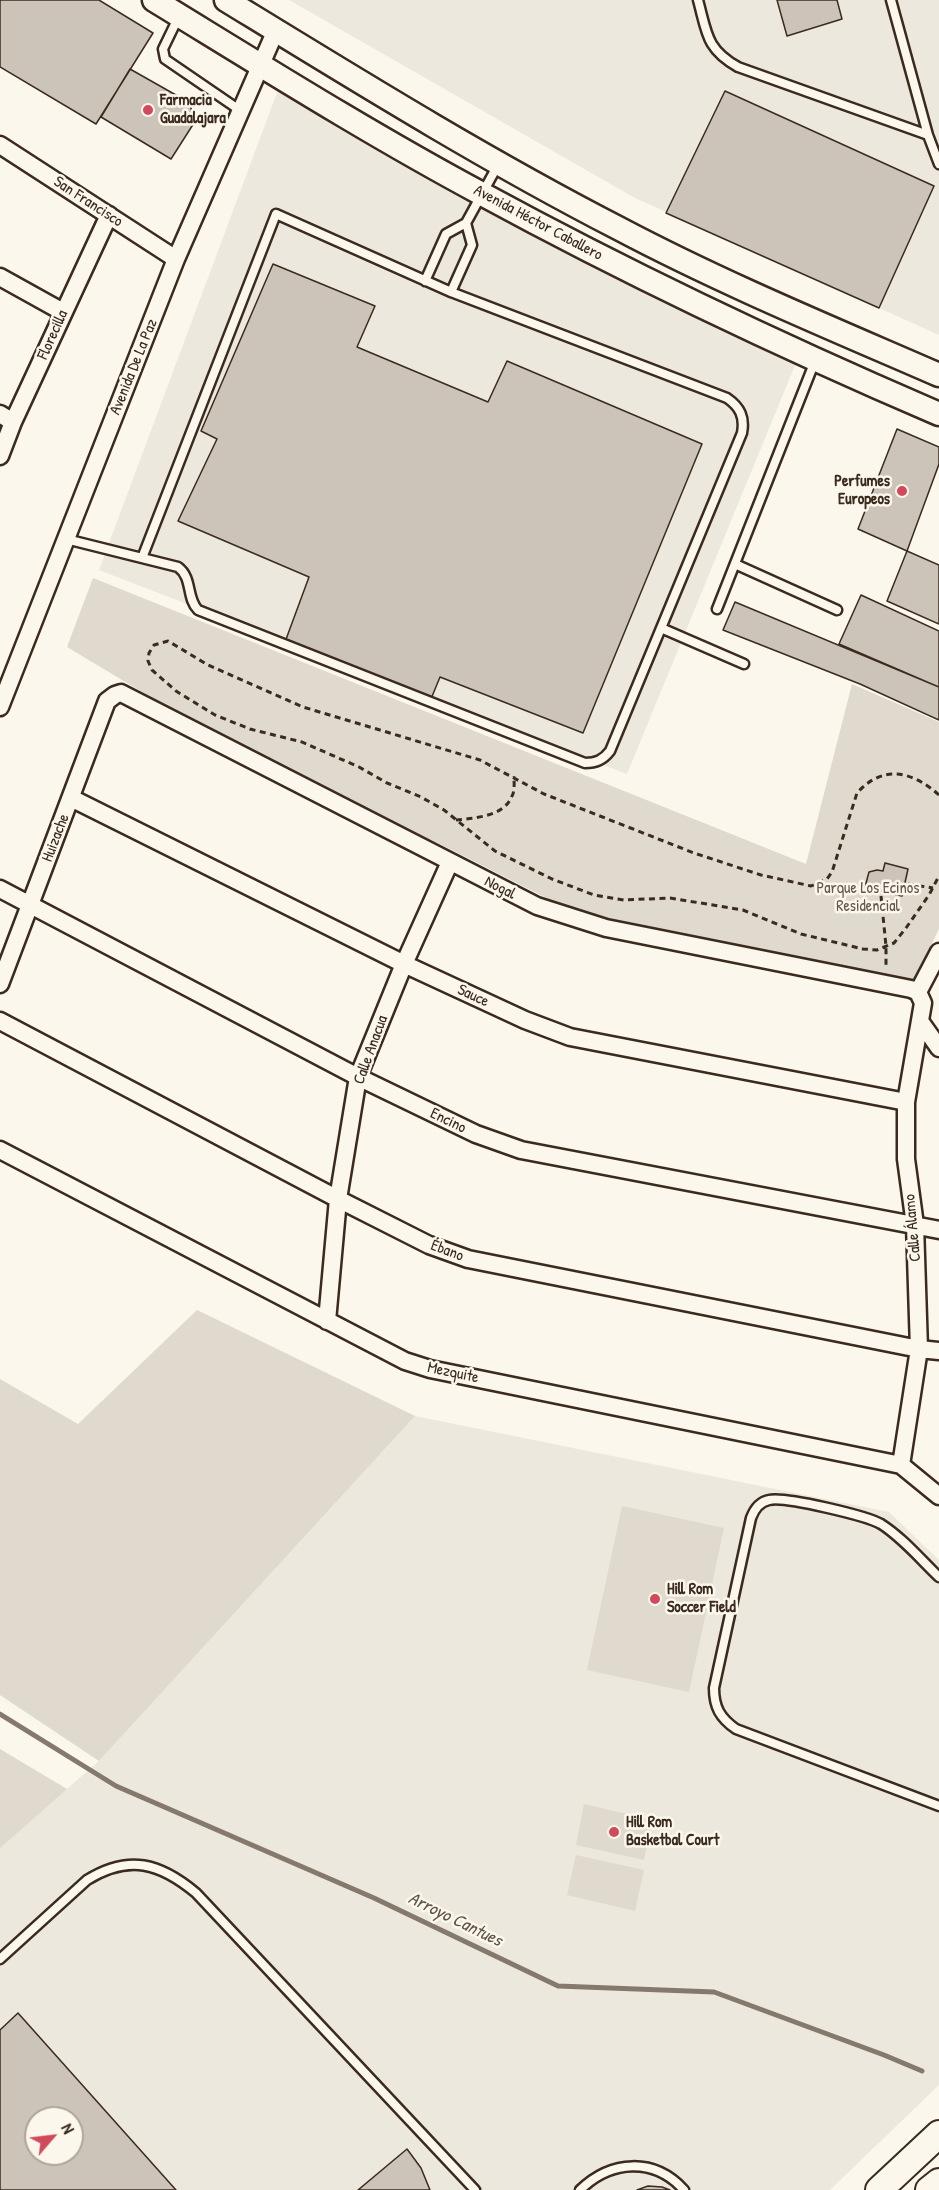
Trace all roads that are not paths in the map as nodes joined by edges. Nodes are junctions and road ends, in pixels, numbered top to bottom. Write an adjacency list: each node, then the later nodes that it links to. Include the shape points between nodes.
1 (154, 0): 5 (main road, Avenida Héctor Caballero)
2 (226, 0): 6 (main road, Avenida Héctor Caballero)
3 (698, 0): 9 (lane, via 712,47 738,67)
4 (891, 0): 9 (lane)
5 (179, 15): 7 (main road, Avenida Héctor Caballero); 8 (lane, via 163,49 165,59)
6 (276, 30): 7 (street, Avenida De La Paz); 11 (main road, Avenida Héctor Caballero)
7 (261, 65): 8 (street, Avenida De La Paz); 13 (main road, Avenida Héctor Caballero)
8 (241, 111): 16 (street, Avenida De La Paz)
9 (928, 135): 12 (lane)
10 (0, 145): 14 (street, San Francisco)
11 (499, 162): 13 (lane); 22 (main road, Avenida Héctor Caballero, via 617,228 740,289)
12 (939, 164)
13 (481, 194): 15 (lane); 21 (main road, Avenida Héctor Caballero, via 692,303)
14 (109, 215): 16 (street, San Francisco); 20 (street, Florecilla)
15 (466, 224): 18 (lane, via 447,234); 19 (lane, via 472,245)
16 (176, 259): 26 (street, Avenida De La Paz)
17 (0, 277): 20 (street)
18 (425, 281): 19 (lane); 27 (lane, via 276,214)
19 (451, 292): 31 (lane, via 727,398 742,414 742,433)
20 (63, 312): 24 (street, Florecilla)
21 (815, 361): 23 (main road, Avenida Héctor Caballero); 28 (lane)
22 (939, 375)
23 (939, 414)
24 (7, 418): 25 (street, Florecilla)
25 (0, 456)
26 (66, 538): 27 (lane); 33 (street, Avenida De La Paz)
27 (142, 558): 31 (lane, via 183,571 192,603 198,610 585,763 601,761 610,752)
28 (735, 564): 29 (lane); 30 (lane)
29 (717, 609)
30 (837, 610)
31 (661, 628): 32 (lane)
32 (744, 664)
33 (4, 682): 35 (street, Avenida De La Paz)
34 (115, 695): 36 (street, Huizache, via 107,701); 37 (street, Nogal, via 128,695)
35 (0, 707)
36 (71, 798): 39 (street, Huizache); 41 (street, Sauce)
37 (450, 862): 41 (street, Calle Anacua); 43 (street, Nogal, via 537,906 606,928)
38 (0, 890): 39 (street, Encino)
39 (30, 905): 42 (street, Huizache); 47 (street, Encino)
40 (939, 952): 43 (street)
41 (404, 964): 47 (street, Calle Anacua); 48 (street, Sauce, via 570,1037)
42 (0, 984)
43 (918, 992): 44 (street, Calle Álamo, via 922,1004)
44 (920, 1021): 46 (street); 48 (street, Calle Álamo)
45 (0, 1022): 50 (street, Ébano)
46 (939, 1048)
47 (358, 1077): 50 (street, Calle Anacua); 51 (street, Encino, via 476,1134 521,1150)
48 (906, 1102): 51 (street, Calle Álamo, via 906,1159)
49 (0, 1150): 53 (street, Mezquite)
50 (338, 1199): 53 (street, Calle Anacua); 54 (street, Ébano, via 468,1260)
51 (915, 1225): 52 (street, Encino); 54 (street, Calle Álamo)
52 (939, 1230)
53 (327, 1321): 56 (street, Mezquite, via 405,1361 430,1369)
54 (919, 1349): 55 (street, Ébano); 56 (street, Calle Álamo)
55 (939, 1351)
56 (901, 1465): 57 (street, Mezquite)
57 (939, 1497)
58 (939, 1577): 59 (lane, via 880,1524 794,1502 770,1499 762,1503 750,1518 714,1703 726,1722 736,1729)
59 (939, 1806)
60 (0, 1959): 63 (lane, via 103,1870 120,1865 162,1870 196,1893)
61 (939, 2134): 66 (main road)
62 (939, 2181): 67 (main road)
63 (475, 2190)
64 (580, 2190): 65 (lane, via 604,2172 624,2165 660,2171)
65 (684, 2190)
66 (879, 2190)
67 (929, 2190)

